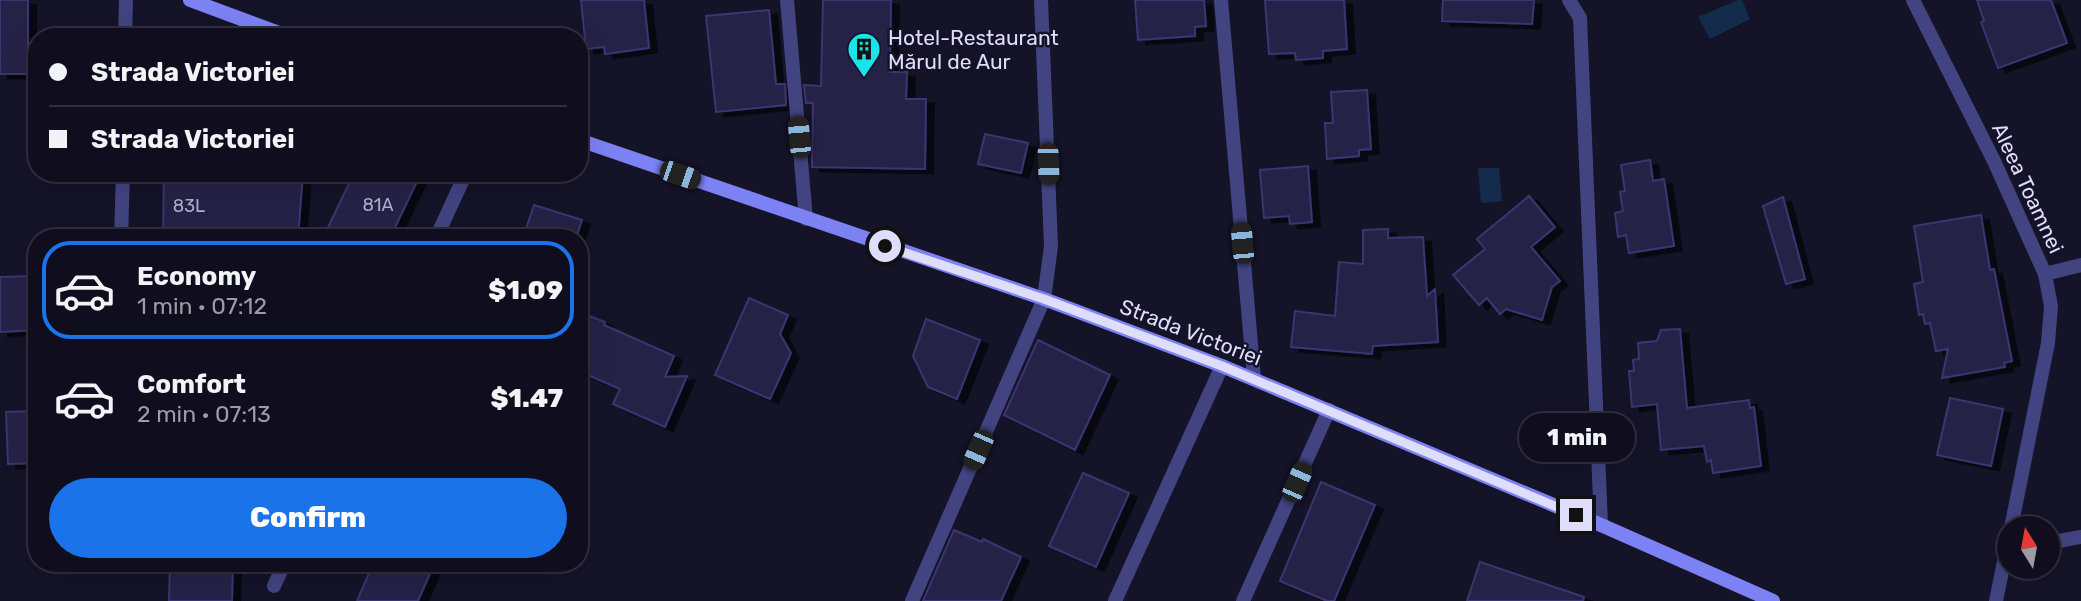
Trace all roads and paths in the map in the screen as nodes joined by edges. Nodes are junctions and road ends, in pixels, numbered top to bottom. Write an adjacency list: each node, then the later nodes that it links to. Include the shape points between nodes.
1 (126, 0): 8 (street)
2 (787, 0): 13 (street)
3 (1041, 0): 18 (street, via 1051,246)
4 (1222, 0): 20 (street)
5 (1569, 0): 23 (street, via 1580,18)
6 (1913, 0): 17 (street, Aleea Toamnei)
7 (193, 1): 9 (street)
8 (125, 28)
9 (266, 28)
10 (588, 143): 13 (street, Strada Victoriei)
11 (123, 182): 14 (street)
12 (462, 182): 15 (street)
13 (806, 219): 18 (street, Strada Victoriei)
14 (121, 229)
15 (440, 229)
16 (2081, 265): 17 (street)
17 (2045, 274): 22 (street, Aleea Toamnei, via 2051,306 2048,343)
18 (1044, 299): 19 (street, Strada Victoriei); 29 (street)
19 (1222, 366): 20 (street, Strada Victoriei); 30 (street)
20 (1254, 378): 21 (street, Strada Victoriei)
21 (1329, 410): 23 (street, Strada Victoriei); 31 (street)
22 (2013, 516)
23 (1601, 525): 32 (street, Strada Victoriei)
24 (2081, 537): 25 (street)
25 (2060, 541)
26 (280, 572): 28 (street)
27 (2001, 579): 33 (street)
28 (274, 586)
29 (912, 601)
30 (1115, 601)
31 (1243, 601)
32 (1773, 601)
33 (1996, 601)

